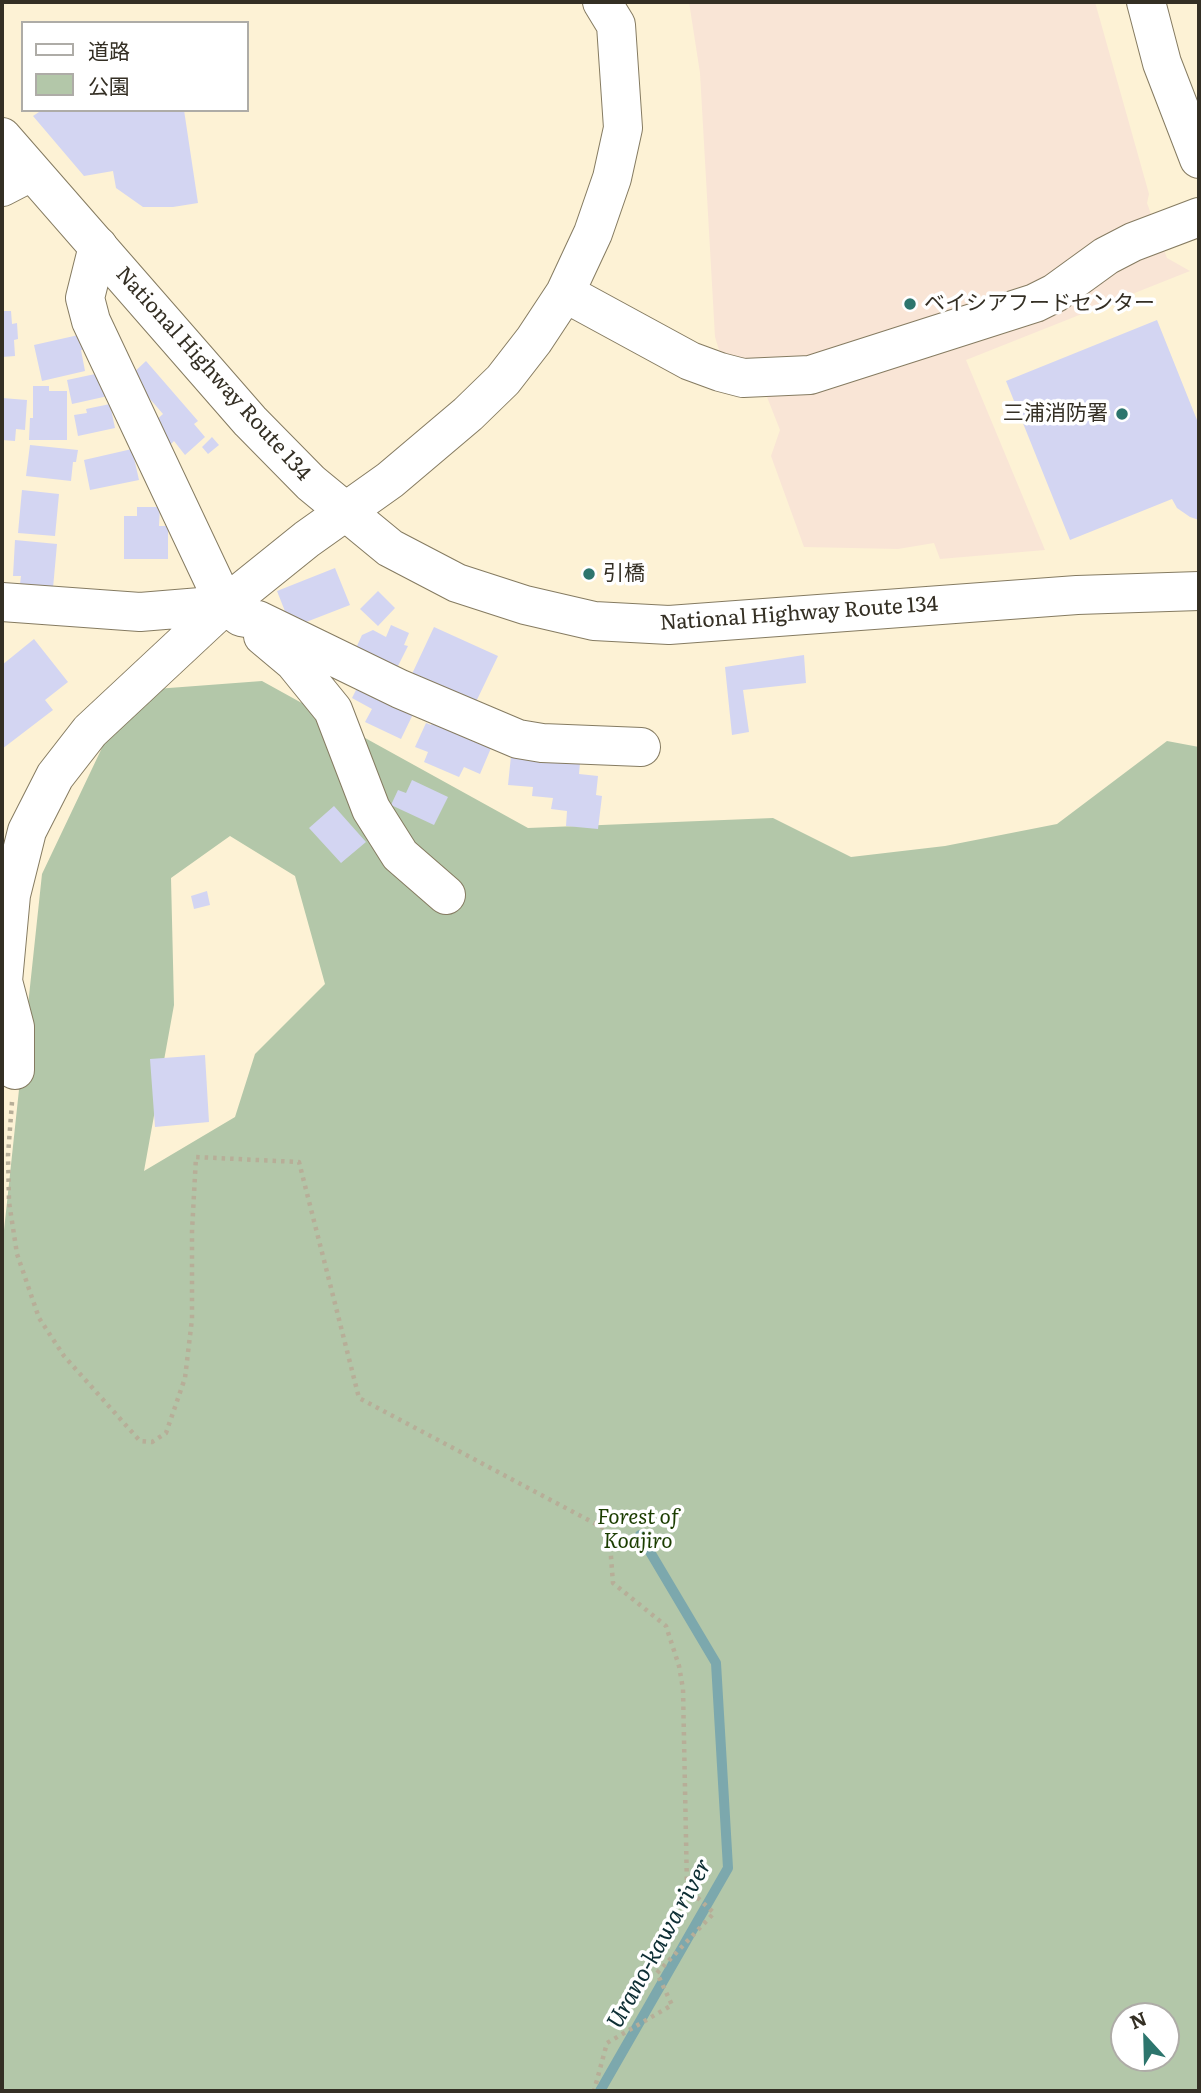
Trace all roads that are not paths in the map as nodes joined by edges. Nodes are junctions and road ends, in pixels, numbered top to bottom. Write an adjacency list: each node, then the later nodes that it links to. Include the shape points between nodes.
1 (603, 2): 8 (main road, via 617,24 623,128 593,233)
2 (1146, 2): 4 (main road, via 1162,63)
3 (2, 137): 5 (main road, National Highway Route 134)
4 (1199, 159)
5 (16, 180): 7 (main road, National Highway Route 134)
6 (1199, 216): 8 (main road, via 1106,256 1035,303 810,375 743,378 720,372 690,361)
7 (98, 246): 9 (main road, National Highway Route 134, via 250,421); 12 (main road, via 85,298 91,321)
8 (565, 293): 9 (main road, via 503,380 433,445)
9 (345, 512): 10 (main road, National Highway Route 134, via 390,548 457,583 594,621 668,625 1077,595); 12 (main road, via 307,539)
10 (1199, 591)
11 (2, 602): 12 (main road, via 141,612)
12 (233, 611): 13 (main road, via 519,739); 14 (main road, via 294,662 333,710 370,809 400,855); 15 (main road, via 90,731 55,776 27,831 11,895 3,981 15,1027)
13 (641, 747)
14 (446, 895)
15 (15, 1070)

